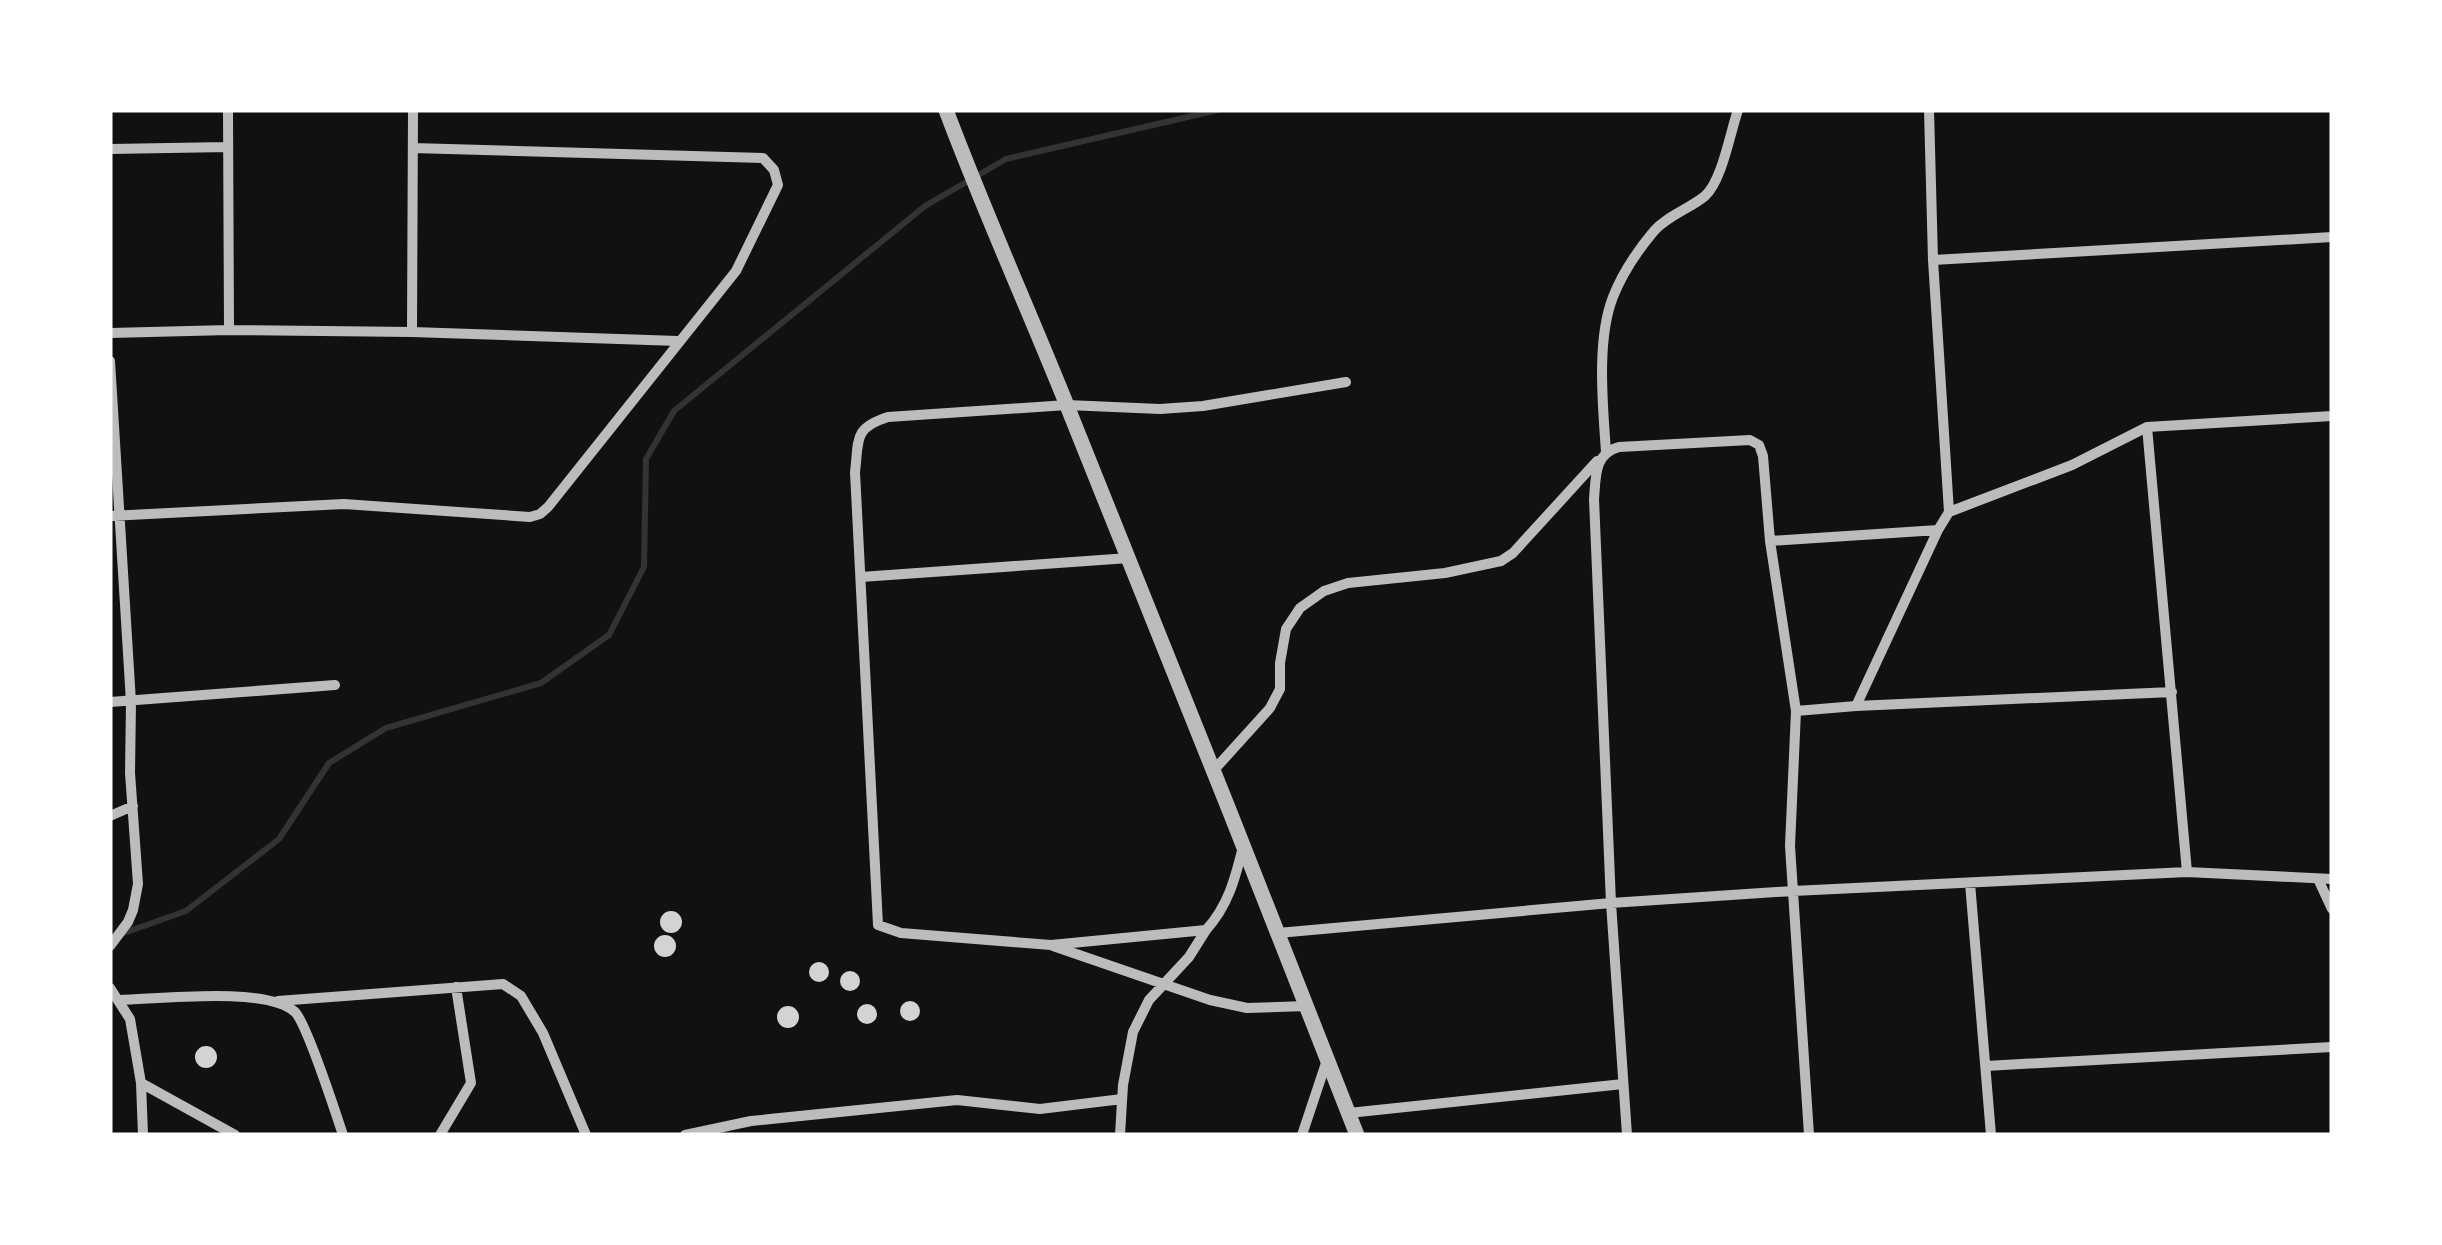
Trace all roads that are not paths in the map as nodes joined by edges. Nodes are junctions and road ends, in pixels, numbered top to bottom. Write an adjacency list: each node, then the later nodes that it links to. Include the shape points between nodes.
1 (228, 110): 6 (street)
2 (412, 110): 7 (street)
3 (946, 110): 17 (street)
4 (1738, 110): 20 (street, via 1714,185 1656,228 1612,300 1601,387)
5 (1928, 110): 10 (street)
6 (228, 147): 8 (street); 11 (street)
7 (413, 148): 12 (street); 14 (street, via 762,158 778,185 736,271)
8 (110, 150)
9 (2332, 237): 10 (street)
10 (1933, 260): 21 (street)
11 (228, 330): 12 (street); 13 (street)
12 (412, 332): 14 (street)
13 (110, 333)
14 (678, 341): 22 (street, via 540,514 344,504)
15 (110, 361): 22 (street)
16 (1346, 382): 17 (street, via 1203,406)
17 (1067, 405): 25 (street); 26 (street, via 869,423 859,436 855,472)
18 (2332, 416): 19 (street)
19 (2147, 426): 21 (street); 28 (street)
20 (1602, 456): 24 (street, via 1619,447 1750,440 1763,456); 33 (street, via 1501,561 1348,583 1300,608 1286,629 1280,689 1270,708); 42 (street, via 1594,498)
21 (1949, 512): 23 (street)
22 (114, 516): 30 (street)
23 (1938, 530): 24 (street); 31 (street)
24 (1770, 541): 32 (street)
25 (1129, 558): 26 (street); 33 (street)
26 (861, 578): 46 (street, via 878,925 901,933)
27 (335, 685): 30 (street)
28 (2172, 692): 31 (street); 37 (street)
29 (110, 702): 30 (street)
30 (131, 702): 34 (street)
31 (1856, 706): 32 (street)
32 (1796, 710): 41 (street)
33 (1214, 770): 36 (street)
34 (133, 806): 35 (street); 47 (street, via 136,897)
35 (110, 816)
36 (1244, 846): 44 (street, via 1230,896); 45 (street)
37 (2187, 872): 38 (street); 40 (street)
38 (2318, 879): 39 (street); 43 (street)
39 (2332, 879)
40 (1970, 883): 41 (street); 56 (street)
41 (1793, 891): 42 (street); 71 (street)
42 (1611, 903): 45 (street); 58 (street)
43 (2332, 908)
44 (1206, 930): 46 (street); 48 (street)
45 (1278, 932): 53 (street)
46 (1051, 945): 48 (street)
47 (110, 946)
48 (1165, 984): 53 (street, via 1246,1008); 59 (street, via 1148,1000 1134,1032)
49 (456, 987): 52 (street); 65 (street, via 471,1083); 66 (street, via 503,984 521,996 544,1033)
50 (110, 988): 51 (street)
51 (120, 1000): 52 (street); 57 (street, via 130,1018)
52 (278, 1001): 64 (street, via 298,1014)
53 (1307, 1006): 55 (street)
54 (2332, 1047): 56 (street)
55 (1328, 1059): 60 (street); 68 (street)
56 (1986, 1066): 72 (street)
57 (141, 1083): 62 (street); 63 (street)
58 (1623, 1084): 60 (street); 70 (street)
59 (1122, 1099): 61 (street); 67 (street, via 1040,1110 957,1100 751,1120)
60 (1348, 1113): 69 (street)
61 (1121, 1134)
62 (143, 1135)
63 (234, 1135)
64 (343, 1135)
65 (440, 1135)
66 (586, 1135)
67 (685, 1135)
68 (1302, 1135)
69 (1357, 1135)
70 (1627, 1135)
71 (1808, 1135)
72 (1991, 1135)

